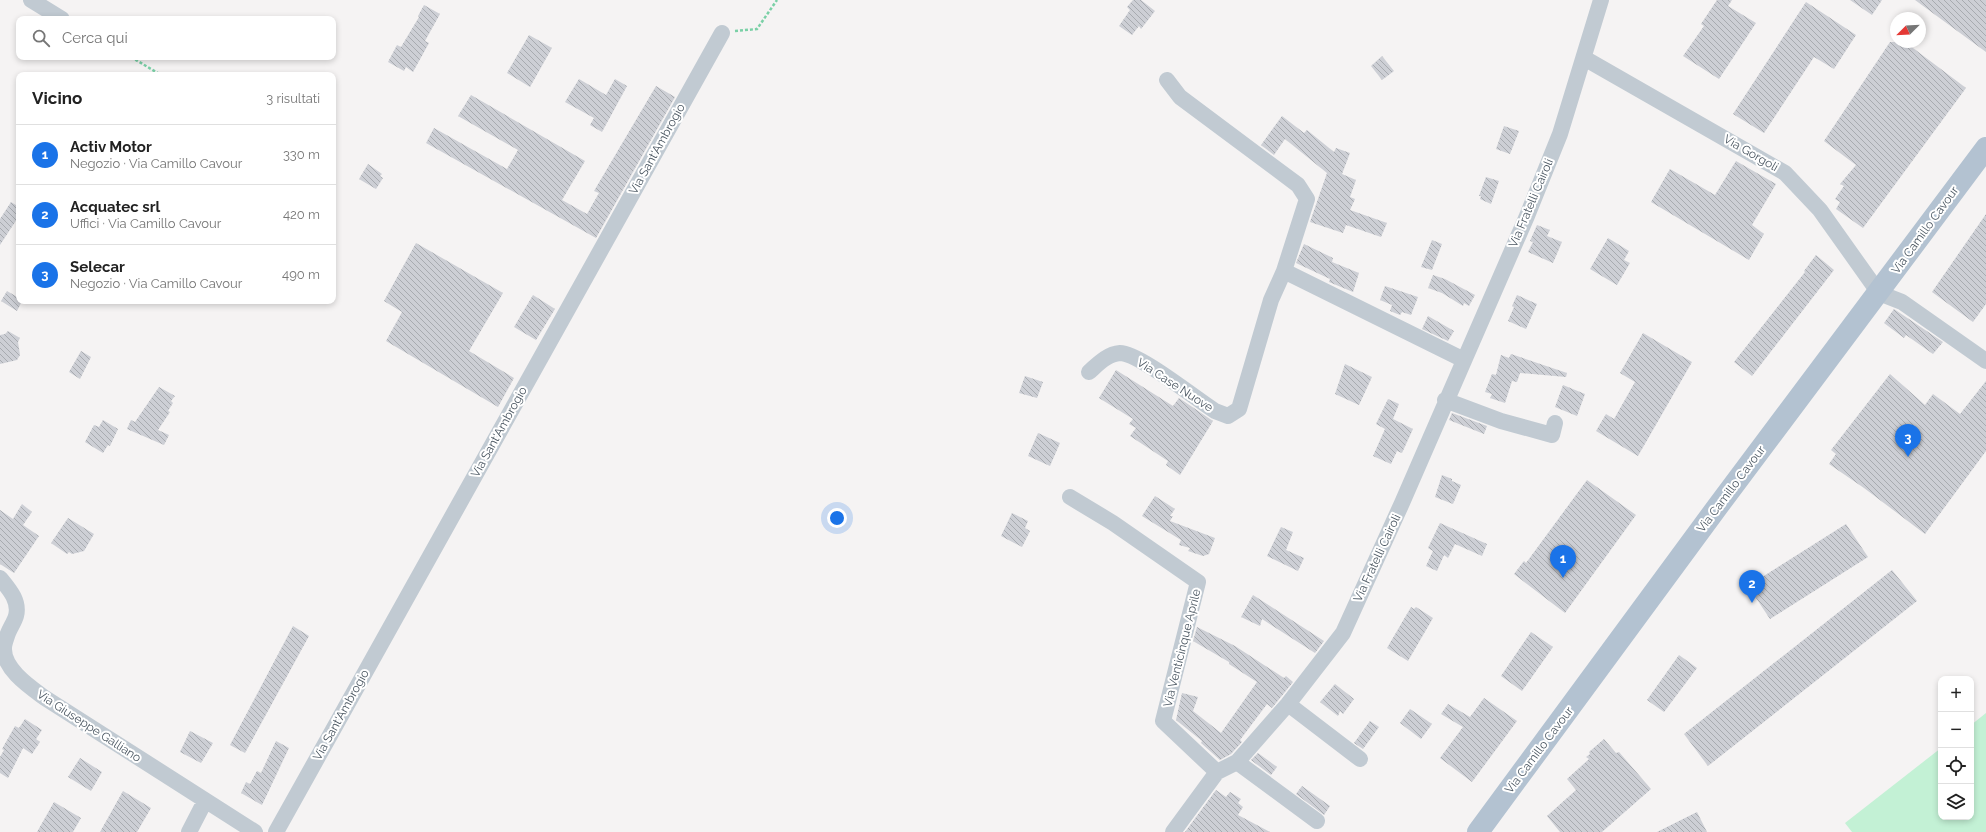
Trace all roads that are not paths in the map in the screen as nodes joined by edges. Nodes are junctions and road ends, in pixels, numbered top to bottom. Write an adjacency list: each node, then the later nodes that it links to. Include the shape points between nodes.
1 (32, 0): 3 (street)
2 (1601, 0): 5 (street, Via Fratelli Cairoli)
3 (57, 16)
4 (722, 33): 25 (street, Via Sant'Ambrogio)
5 (1584, 58): 9 (street, Via Gorgoli, via 1785,173 1820,210); 10 (street, Via Fratelli Cairoli, via 1560,134)
6 (1167, 80): 8 (street, Via Case Nuove, via 1180,97 1298,185 1307,199)
7 (1986, 148): 9 (main road, Via Camillo Cavour)
8 (1284, 271): 10 (street); 12 (street, Via Case Nuove, via 1271,300 1239,409 1228,416 1214,411 1138,359 1120,353 1105,358)
9 (1879, 293): 11 (street, via 1902,302); 27 (main road, Via Camillo Cavour, via 1718,506)
10 (1464, 360): 13 (street, Via Fratelli Cairoli)
11 (1986, 360)
12 (1089, 372)
13 (1446, 400): 14 (street, via 1501,421 1552,435); 17 (street, Via Fratelli Cairoli, via 1343,633)
14 (1555, 423)
15 (1070, 497): 20 (street, Via Venticinque Aprile, via 1113,522 1198,582 1163,721)
16 (0, 578): 21 (street, Via Giuseppe Galliano, via 13,595 17,606 16,616 8,631 4,648 8,662 20,679 45,698)
17 (1288, 704): 18 (street); 19 (street, Via Fratelli Cairoli)
18 (1360, 759)
19 (1237, 762): 20 (street, Via Fratelli Cairoli); 22 (street)
20 (1217, 772): 26 (street, Via Fratelli Cairoli)
21 (205, 801): 23 (street); 24 (street, Via Giuseppe Galliano)
22 (1317, 821)
23 (189, 832)
24 (255, 832)
25 (276, 832)
26 (1173, 832)
27 (1478, 832)

